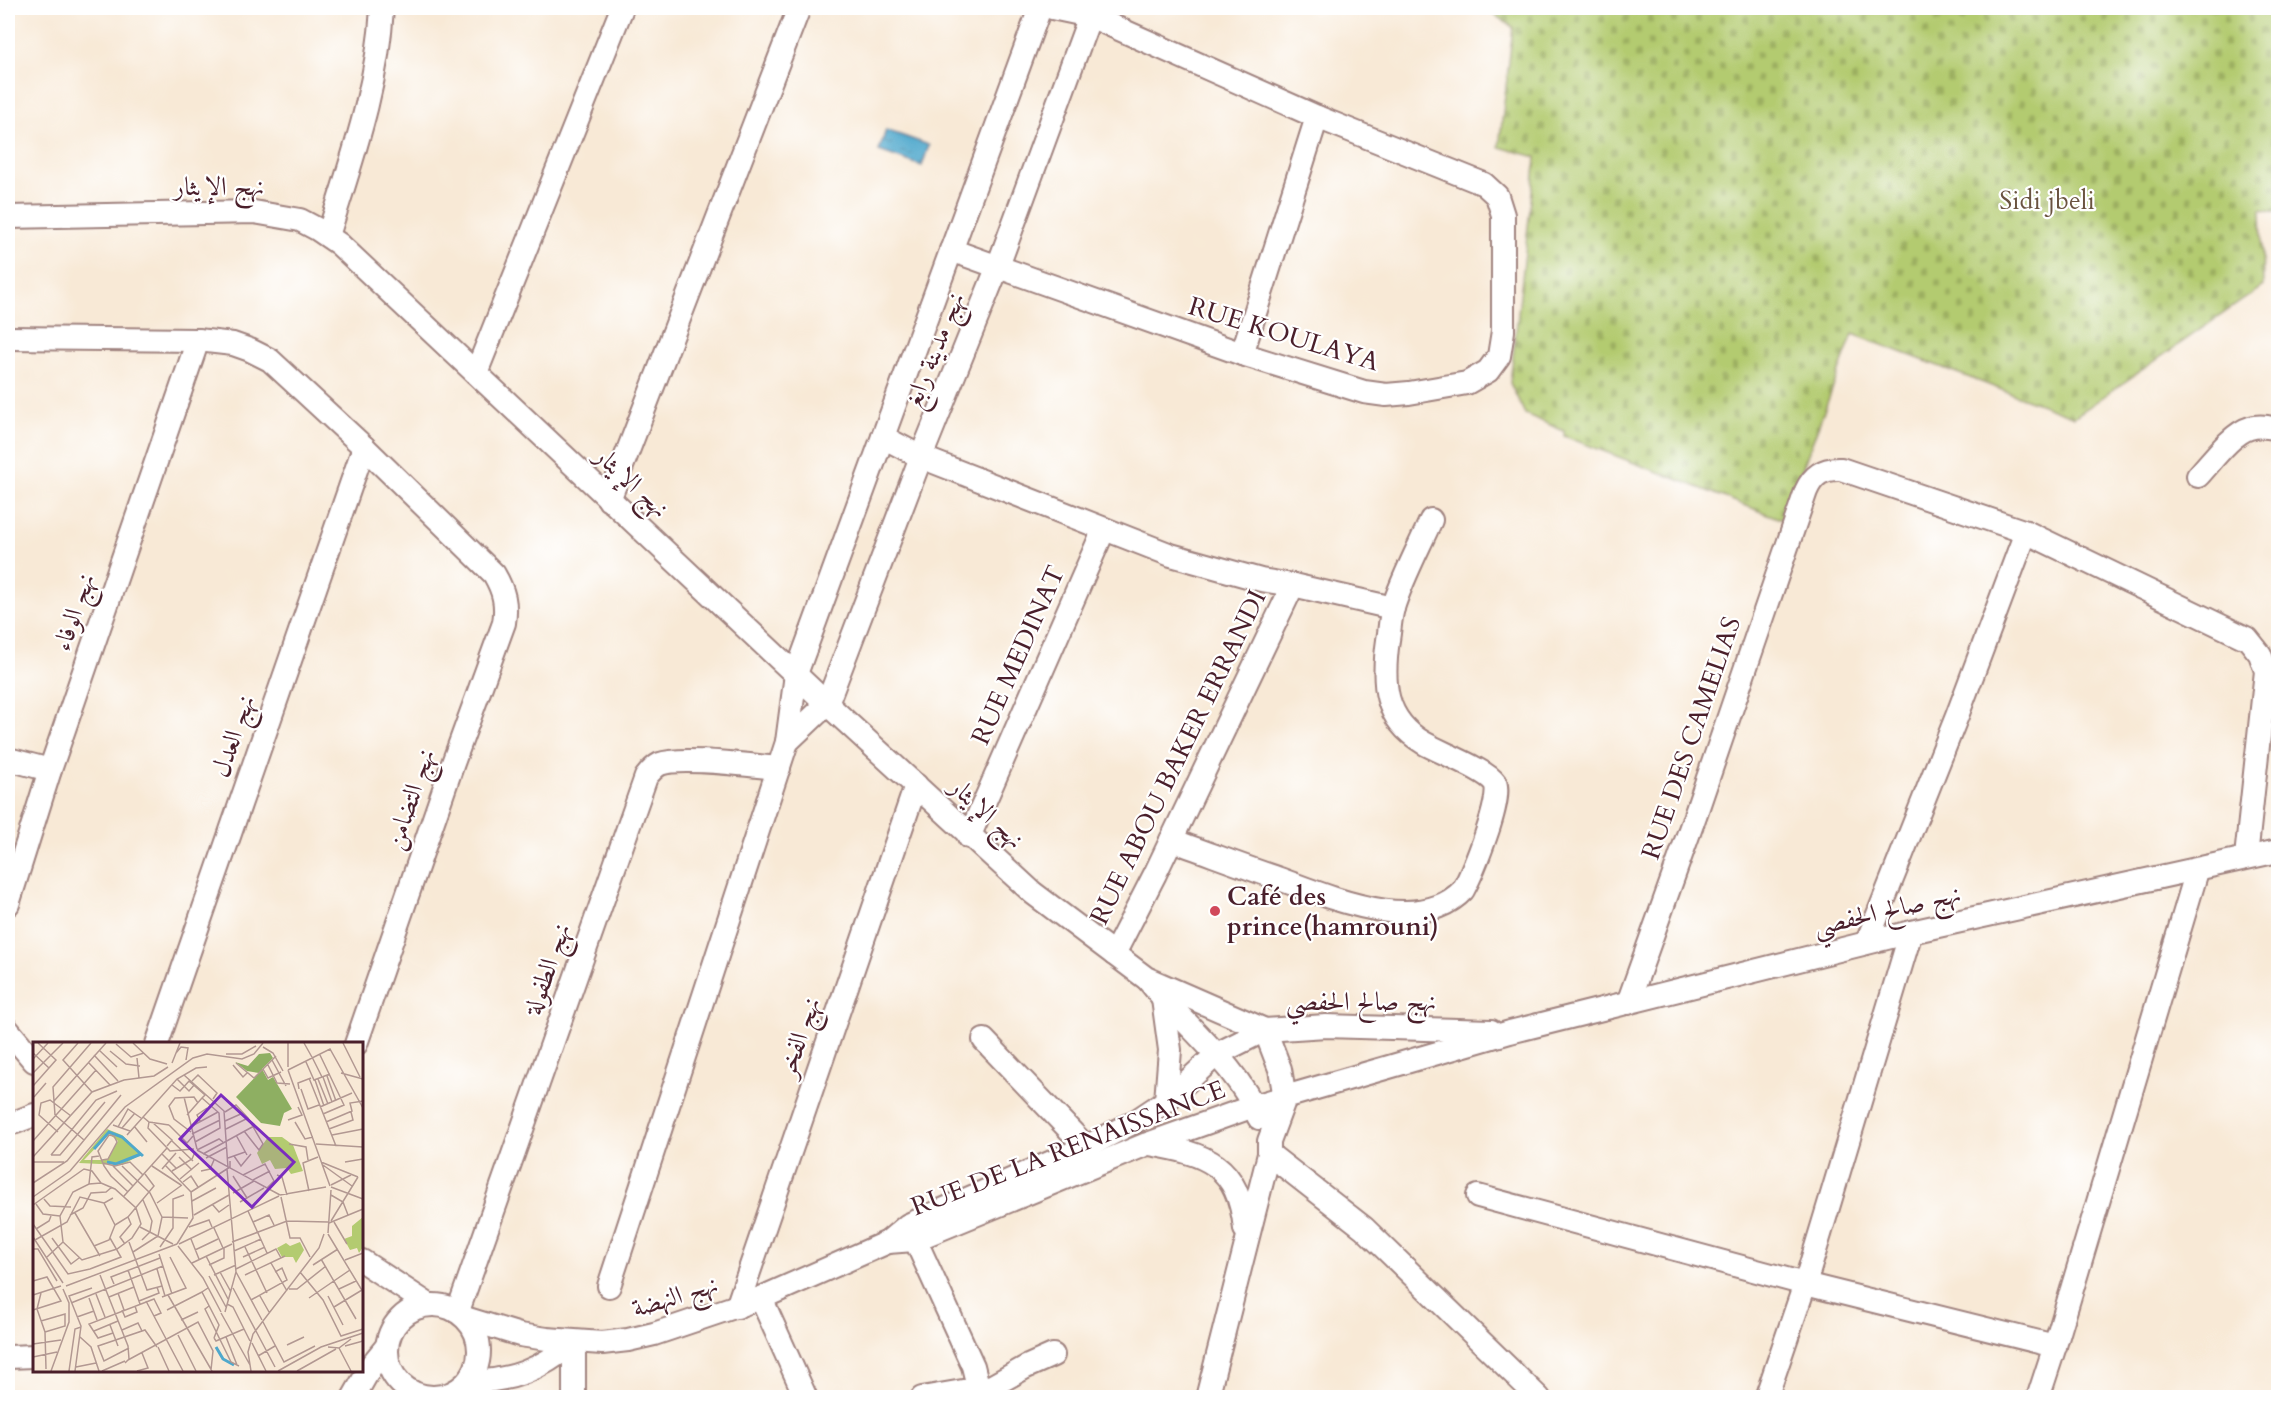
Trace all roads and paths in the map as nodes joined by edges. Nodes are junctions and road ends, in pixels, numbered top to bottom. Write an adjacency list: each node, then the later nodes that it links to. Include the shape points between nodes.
1 (382, 8): 9 (street, via 368,106)
2 (622, 8): 15 (street)
3 (799, 8): 21 (street)
4 (1040, 8): 10 (street, نهج مدينة رابغ)
5 (1052, 8): 6 (street, RUE KOULAYA)
6 (1090, 16): 7 (street, RUE KOULAYA); 11 (street, نهج مدينة رابغ)
7 (1317, 117): 14 (street); 14 (street, RUE KOULAYA, via 1484,184 1497,196 1503,215 1503,331 1499,356 1488,370 1467,383 1386,395 1364,392)
8 (8, 217): 9 (street, نهج الإيثار, via 254,212 300,220)
9 (328, 236): 15 (street, نهج الإيثار)
10 (951, 250): 11 (street, RUE KOULAYA); 17 (street, نهج مدينة رابغ)
11 (998, 266): 14 (street, RUE KOULAYA); 19 (street, نهج مدينة رابغ)
12 (8, 339): 13 (street)
13 (198, 340): 18 (street, via 233,344 270,360); 32 (street, نهج الوفاء)
14 (1242, 354)
15 (476, 373): 21 (street, نهج الإيثار)
16 (2278, 429): 20 (street, via 2261,426 2236,435)
17 (883, 437): 19 (street); 27 (street, نهج مدينة رابغ)
18 (364, 447): 50 (street, نهج العدل); 51 (street, نهج التضامن, via 494,574 506,605 504,622)
19 (921, 457): 23 (street); 28 (street, نهج مدينة رابغ)
20 (2198, 476)
21 (609, 500): 27 (street, نهج الإيثار)
22 (1431, 520): 26 (street)
23 (1104, 529): 25 (street, via 1171,555); 34 (street, RUE MEDINAT)
24 (2026, 532): 37 (street, via 2248,639 2260,654 2266,670); 41 (street); 45 (street, RUE DES CAMELIAS, via 1841,469 1831,468 1817,474 1806,491)
25 (1293, 585): 26 (street); 35 (street, RUE ABOU BAKER ERRANDI)
26 (1393, 608): 35 (street, via 1384,681 1393,713 1423,742 1485,774 1497,788 1496,808 1468,881 1454,900 1405,911 1367,909)
27 (796, 674): 28 (street, نهج الإيثار); 29 (street, نهج مدينة رابغ)
28 (827, 704): 29 (street); 33 (street, نهج الإيثار)
29 (788, 742): 31 (street)
30 (8, 759): 32 (street)
31 (779, 768): 68 (street); 72 (street, نهج الطفولة, via 668,763 660,764 646,777)
32 (50, 770): 39 (street, نهج الوفاء)
33 (916, 785): 34 (street, نهج الإيثار); 71 (street, نهج الفخر)
34 (969, 837): 42 (street, نهج الإيثار, via 1032,893)
35 (1171, 840): 42 (street, RUE ABOU BAKER ERRANDI)
36 (2278, 851): 37 (street, نهج صالح الحفصي)
37 (2246, 857): 38 (street, نهج صالح الحفصي)
38 (2197, 871): 40 (street, نهج صالح الحفصي); 75 (street)
39 (8, 904)
40 (1911, 932): 41 (street, نهج صالح الحفصي); 67 (street)
41 (1867, 942): 45 (street, نهج صالح الحفصي)
42 (1114, 954): 43 (street, نهج الإيثار)
43 (1146, 978): 44 (street); 47 (street)
44 (1162, 999): 52 (street); 55 (street, via 1170,1050)
45 (1628, 1003): 48 (street, نهج صالح الحفصي)
46 (8, 1030): 53 (street)
47 (1264, 1030): 48 (street, نهج صالح الحفصي, via 1326,1026); 52 (street, نهج صالح الحفصي); 54 (street, via 1280,1069)
48 (1510, 1032): 54 (street, نهج صالح الحفصي)
49 (984, 1040): 60 (street)
50 (158, 1042)
51 (357, 1042)
52 (1217, 1054): 55 (street, RUE DE LA RENAISSANCE); 56 (street)
53 (33, 1060)
54 (1285, 1098): 56 (street, نهج صالح الحفصي); 61 (street)
55 (1166, 1101): 60 (street, RUE DE LA RENAISSANCE)
56 (1254, 1106): 59 (street, RUE DE LA RENAISSANCE); 61 (street)
57 (33, 1114): 58 (street)
58 (8, 1123)
59 (1147, 1144): 63 (street, RUE DE LA RENAISSANCE); 64 (street, via 1183,1150 1217,1166 1232,1181 1243,1206)
60 (1086, 1147): 63 (street, RUE DE LA RENAISSANCE)
61 (1269, 1148): 64 (street); 88 (street, via 1364,1228)
62 (1478, 1196): 67 (street)
63 (911, 1232): 65 (street, RUE DE LA RENAISSANCE); 80 (street, via 973,1366)
64 (1247, 1239): 87 (street)
65 (888, 1242): 69 (street, نهج النهضة)
66 (363, 1262): 70 (street)
67 (1805, 1284): 75 (street); 89 (street)
68 (609, 1286)
69 (761, 1298): 71 (street, نهج النهضة); 85 (street)
70 (429, 1305): 72 (street, via 439,1304); 74 (street, via 400,1318)
71 (737, 1307): 73 (street, نهج النهضة, via 637,1338)
72 (463, 1315): 73 (street, نهج النهضة, via 520,1335); 79 (street, via 478,1339 480,1350)
73 (574, 1342): 79 (street, via 536,1369); 84 (street)
74 (387, 1346): 81 (street, via 387,1359 397,1381 417,1395); 83 (street, via 367,1371)
75 (2055, 1346): 82 (street)
76 (33, 1356): 78 (street)
77 (1053, 1356): 80 (street, via 1026,1366)
78 (8, 1357)
79 (470, 1388): 81 (street)
80 (981, 1393): 86 (street)
81 (429, 1397)
82 (2041, 1397)
83 (353, 1398)
84 (574, 1398)
85 (806, 1398)
86 (922, 1398)
87 (1207, 1398)
88 (1539, 1398)
89 (1766, 1398)

